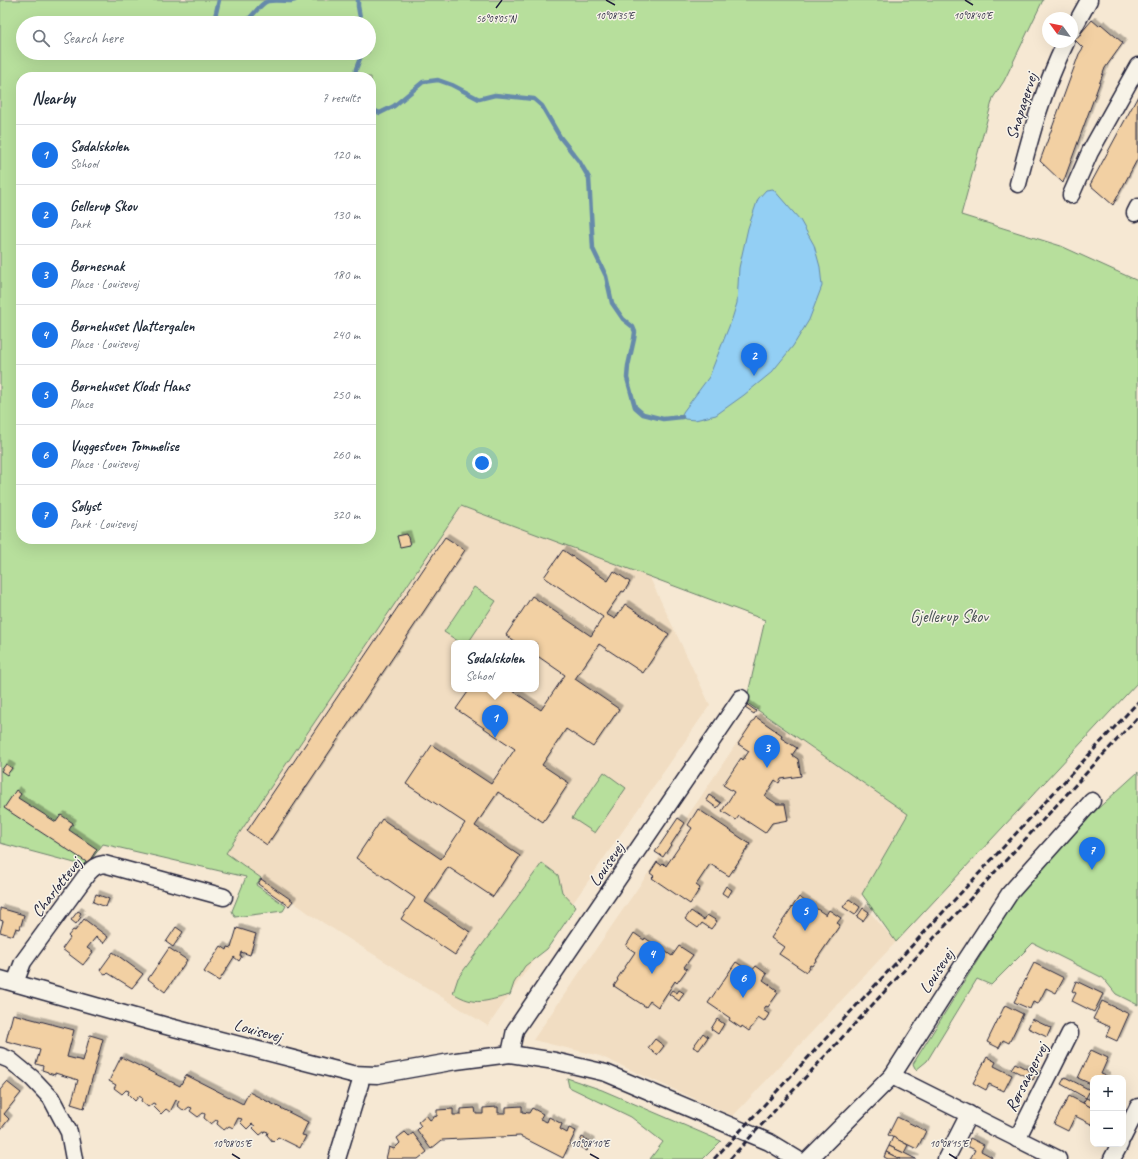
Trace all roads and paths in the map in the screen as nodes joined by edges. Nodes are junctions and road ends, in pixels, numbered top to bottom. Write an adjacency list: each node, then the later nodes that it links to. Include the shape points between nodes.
1 (1089, 0): 2 (street)
2 (1078, 20)
3 (1063, 48): 5 (street, Snapagervej, via 1034,121)
4 (1138, 66): 6 (street, via 1090,152)
5 (1018, 184)
6 (1070, 195)
7 (741, 698): 12 (street, Louisevej, via 515,1030)
8 (1092, 801): 15 (street, Louisevej, via 1010,894)
9 (224, 897): 10 (street, Charlottevej, via 104,864 98,865 88,873)
10 (7, 981): 14 (street, Louisevej, via 331,1070)
11 (1070, 1033): 19 (street, Rørsangervej)
12 (510, 1054): 14 (street, Louisevej, via 392,1073); 24 (street, Louisevej, via 606,1073 769,1142)
13 (0, 1056): 22 (street, via 10,1060 32,1078 51,1098 69,1132)
14 (361, 1075): 23 (street)
15 (892, 1076): 17 (street, Rørsangervej); 25 (street, Louisevej)
16 (1138, 1107): 18 (street)
17 (968, 1114): 19 (street, Rørsangervej); 26 (street)
18 (1126, 1131)
19 (1017, 1139): 21 (street, Rørsangervej)
20 (1118, 1147): 27 (street)
21 (1051, 1158)
22 (74, 1159)
23 (337, 1159)
24 (796, 1159)
25 (809, 1159)
26 (946, 1159)
27 (1112, 1159)

